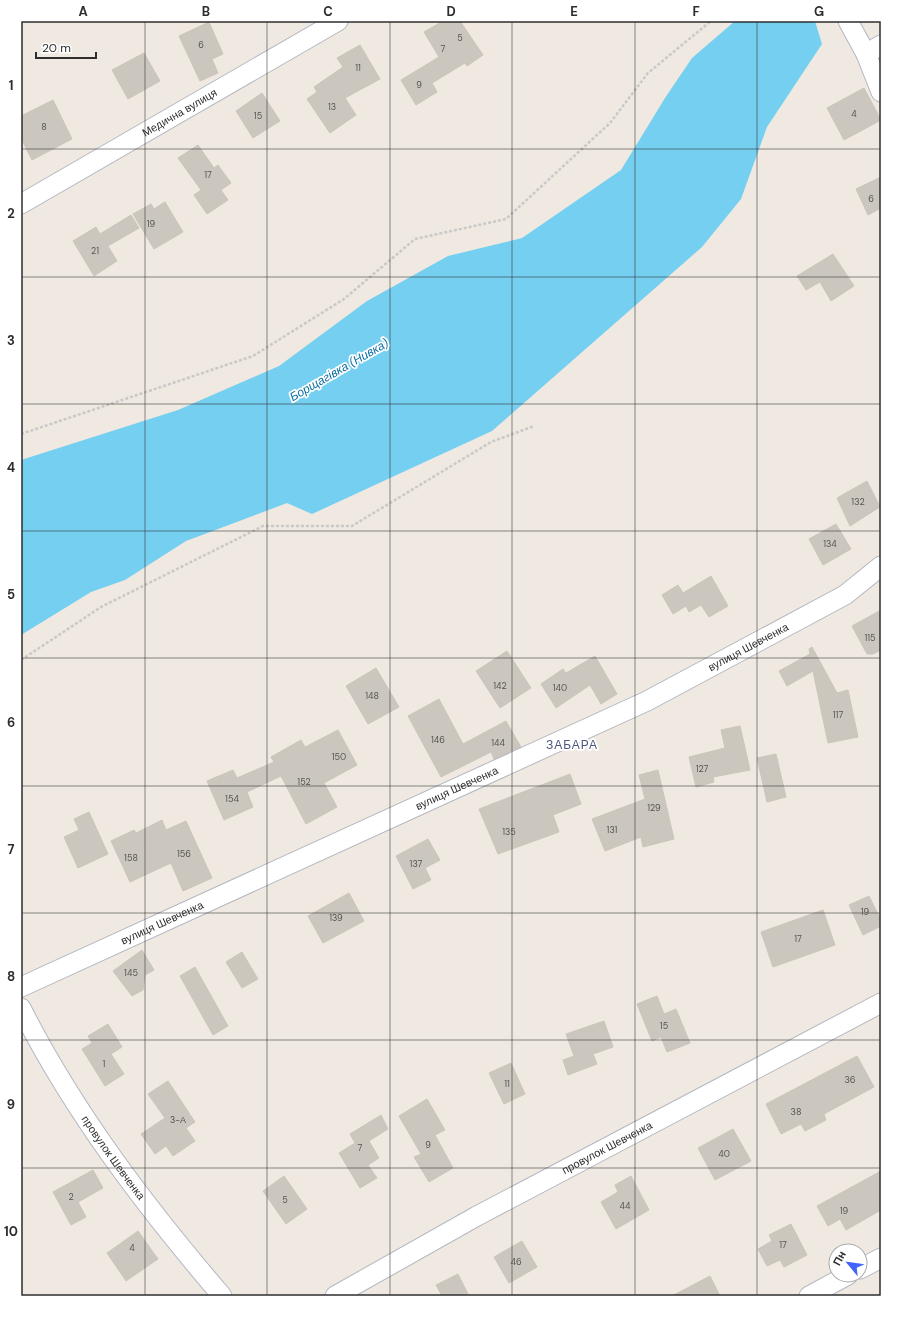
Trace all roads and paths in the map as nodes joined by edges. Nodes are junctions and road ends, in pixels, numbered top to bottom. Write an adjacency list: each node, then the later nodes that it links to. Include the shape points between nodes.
1 (338, 21): 6 (street, Медична вулиця)
2 (711, 21): 8 (path, via 648,73 610,123 506,219 415,239 344,299 253,356)
3 (848, 21): 4 (street)
4 (873, 49): 5 (street)
5 (881, 92)
6 (21, 204)
7 (534, 426): 10 (path, via 492,442 352,526 263,526 101,607)
8 (21, 434)
9 (881, 566): 11 (street, вулиця Шевченка, via 845,595 647,701)
10 (21, 660)
11 (21, 987)
12 (881, 1003): 18 (street, провулок Шевченка, via 477,1216)
13 (21, 1008): 17 (street, провулок Шевченка, via 42,1049 122,1170 173,1239)
14 (881, 1258): 15 (street)
15 (868, 1265)
16 (833, 1283): 19 (street)
17 (222, 1296)
18 (335, 1296)
19 (809, 1296)

